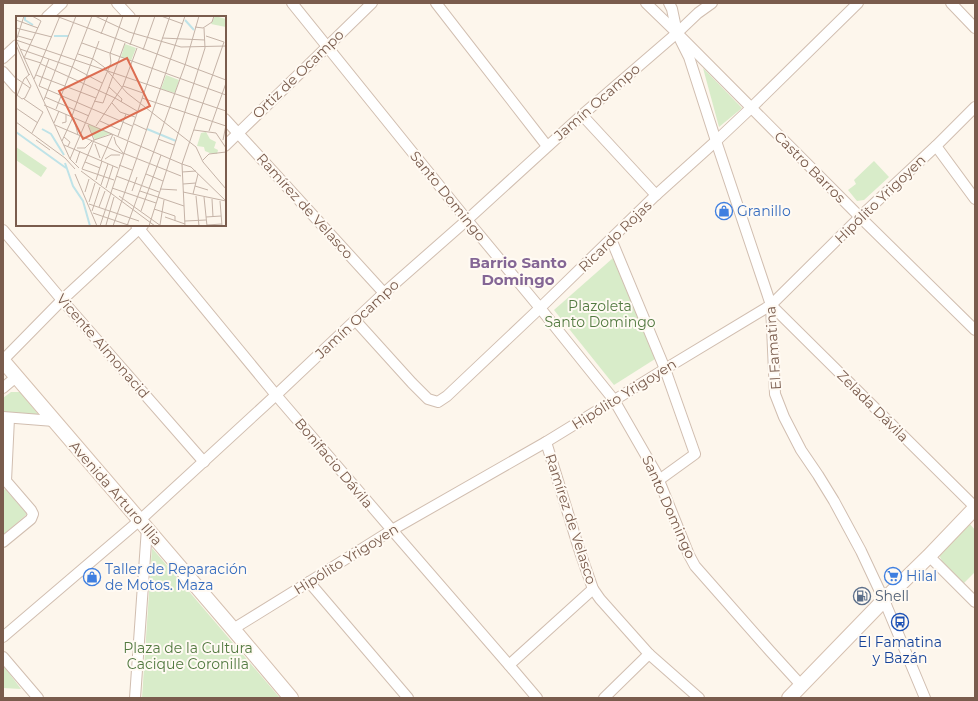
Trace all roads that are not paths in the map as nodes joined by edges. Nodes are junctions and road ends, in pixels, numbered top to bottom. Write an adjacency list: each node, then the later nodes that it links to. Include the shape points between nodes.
1 (62, 3): 11 (street)
2 (117, 3): 12 (street)
3 (292, 3): 16 (street, Santo Domingo)
4 (372, 3): 16 (street, Ortiz de Ocampo)
5 (436, 3): 27 (street)
6 (646, 3): 14 (street, Castro Barros)
7 (669, 3): 14 (street, El Famatina)
8 (712, 3): 14 (street, Jamín Ocampo)
9 (858, 3): 21 (street, Ricardo Rojas)
10 (951, 3): 13 (street)
11 (48, 16)
12 (129, 16)
13 (975, 28)
14 (677, 33): 21 (street, Castro Barros); 22 (street, Jamín Ocampo); 25 (street, El Famatina, via 690,57)
15 (16, 46): 17 (street)
16 (327, 46): 24 (street, Ortiz de Ocampo); 32 (street, Santo Domingo)
17 (3, 58)
18 (3, 72): 19 (street)
19 (16, 87)
20 (975, 107): 28 (street, Hipólito Yrigoyen)
21 (751, 108): 25 (street, Ricardo Rojas); 31 (street, Castro Barros)
22 (582, 115): 27 (street, Jamín Ocampo); 29 (street)
23 (226, 120): 24 (street, Ramírez de Velasco)
24 (238, 133): 26 (street, Ortiz de Ocampo); 36 (street, Ramírez de Velasco)
25 (716, 141): 29 (street, Ricardo Rojas); 38 (street, El Famatina)
26 (226, 145)
27 (547, 146): 32 (street, Jamín Ocampo)
28 (936, 146): 30 (street); 31 (street, Hipólito Yrigoyen)
29 (656, 195): 35 (street, Ricardo Rojas)
30 (975, 198)
31 (860, 217): 38 (street, Hipólito Yrigoyen); 41 (street, Castro Barros)
32 (467, 220): 36 (street, Jamín Ocampo); 39 (street, Santo Domingo)
33 (139, 226): 37 (street); 46 (street, Bonifacio Dávila)
34 (3, 230): 37 (street, Vicente Almonacid)
35 (611, 239): 39 (street, Ricardo Rojas); 43 (street)
36 (384, 293): 40 (street, Jamín Ocampo)
37 (62, 300): 42 (street); 51 (street, Vicente Almonacid)
38 (771, 305): 43 (street, Hipólito Yrigoyen); 54 (street, Zelada Dávila); 61 (street, El Famatina, via 775,394 801,450 830,494)
39 (540, 308): 40 (street, Ricardo Rojas, via 438,402 428,399); 47 (street, Santo Domingo)
40 (355, 320): 46 (street, Jamín Ocampo)
41 (975, 330)
42 (3, 361): 44 (main road, Avenida Arturo Illia)
43 (665, 368): 47 (street, Hipólito Yrigoyen); 52 (street, via 695,454)
44 (16, 377): 45 (street); 49 (main road, Avenida Arturo Illia)
45 (3, 388)
46 (276, 395): 51 (street, Jamín Ocampo); 56 (street, Bonifacio Dávila)
47 (614, 400): 50 (street, Hipólito Yrigoyen); 52 (street, Santo Domingo)
48 (6, 418): 49 (street); 53 (street)
49 (54, 421): 55 (main road, Avenida Arturo Illia)
50 (546, 442): 56 (street, Hipólito Yrigoyen); 60 (street, Ramírez de Velasco)
51 (204, 462): 55 (street, Jamín Ocampo)
52 (659, 480): 68 (street, Santo Domingo, via 695,566)
53 (5, 482): 57 (street, via 33,514 31,519)
54 (975, 508): 58 (main road)
55 (143, 524): 63 (main road, Avenida Arturo Illia); 64 (street, Jamín Ocampo); 70 (street)
56 (392, 530): 59 (street, Hipólito Yrigoyen); 67 (street, Bonifacio Dávila)
57 (3, 542)
58 (929, 556): 61 (main road); 62 (street)
59 (309, 582): 63 (street, Hipólito Yrigoyen); 72 (street)
60 (593, 589): 65 (street, Ramírez de Velasco); 67 (street)
61 (884, 600): 68 (main road); 77 (street, El Famatina)
62 (975, 602)
63 (233, 629): 71 (main road, Avenida Arturo Illia)
64 (3, 637)
65 (649, 654): 74 (street); 75 (street, Ramírez de Velasco)
66 (3, 657): 69 (street)
67 (509, 665): 73 (street, Bonifacio Dávila)
68 (802, 685): 76 (main road)
69 (38, 698)
70 (135, 698)
71 (291, 698)
72 (408, 698)
73 (537, 698)
74 (604, 698)
75 (699, 698)
76 (789, 698)
77 (925, 698)

